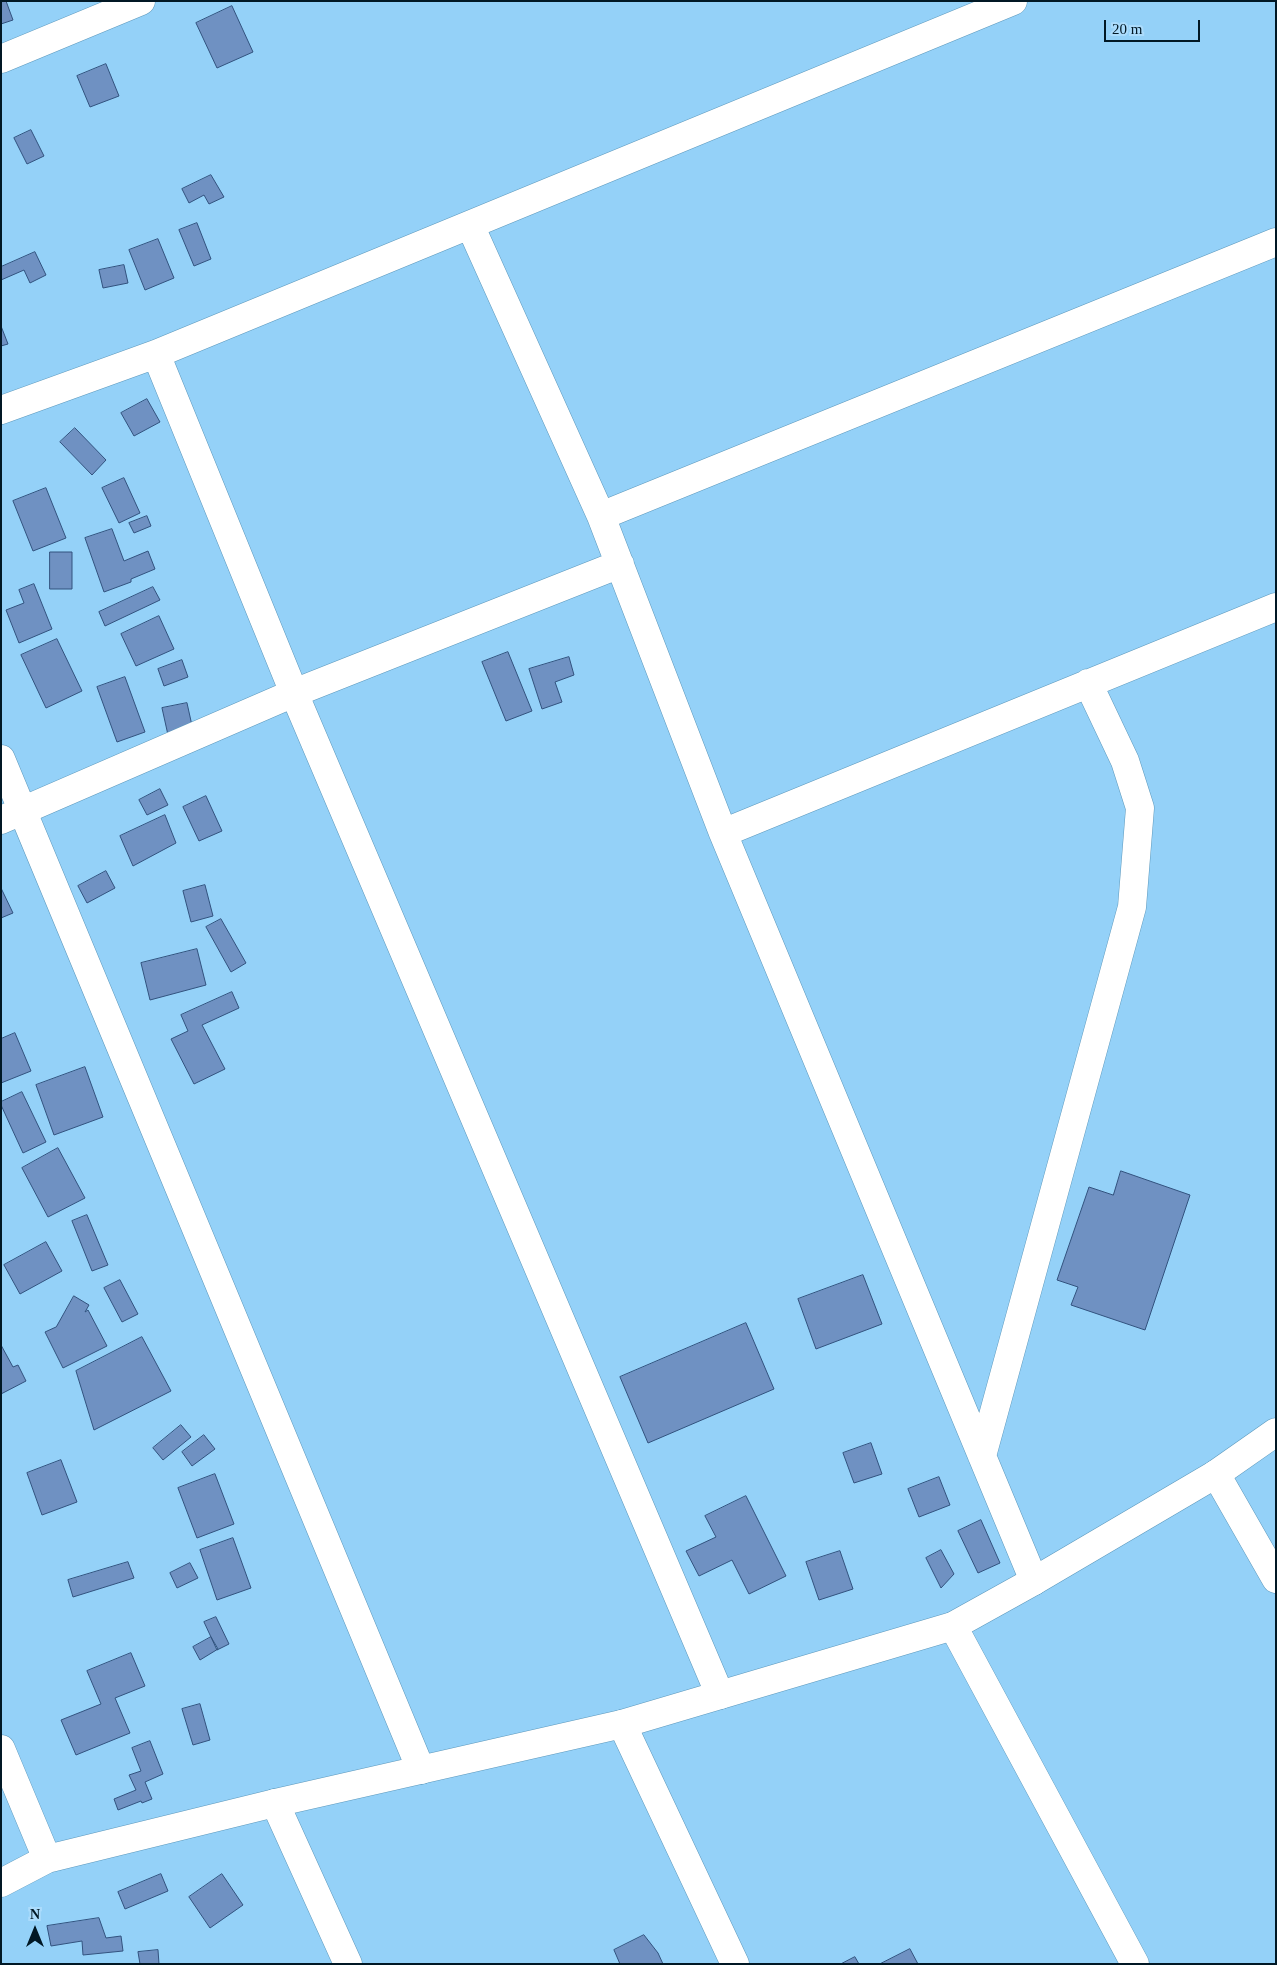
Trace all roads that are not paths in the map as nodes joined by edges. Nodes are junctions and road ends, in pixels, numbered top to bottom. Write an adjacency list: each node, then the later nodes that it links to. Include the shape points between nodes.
1 (141, 1): 3 (street)
2 (1013, 1): 4 (street)
3 (1, 59)
4 (470, 225): 6 (street); 8 (street)
5 (1276, 242): 8 (street)
6 (156, 354): 7 (street); 12 (street)
7 (1, 410)
8 (601, 516): 9 (street)
9 (620, 564): 12 (street); 15 (street)
10 (1276, 607): 11 (street)
11 (1088, 683): 15 (street); 17 (street, via 1126,761 1140,808 1132,907)
12 (294, 693): 14 (street); 22 (street)
13 (1, 759): 14 (street)
14 (12, 815): 25 (street)
15 (722, 833): 17 (street)
16 (1276, 1432): 18 (street)
17 (982, 1456): 20 (street)
18 (1216, 1474): 19 (street); 20 (street)
19 (1276, 1579)
20 (1034, 1581): 21 (street)
21 (954, 1626): 22 (street); 31 (street)
22 (720, 1695): 23 (street)
23 (622, 1724): 25 (street); 30 (street)
24 (1, 1749): 27 (street)
25 (421, 1770): 26 (street)
26 (274, 1803): 27 (street); 29 (street)
27 (47, 1859): 28 (street)
28 (1, 1883)
29 (348, 1964)
30 (735, 1964)
31 (1136, 1964)

